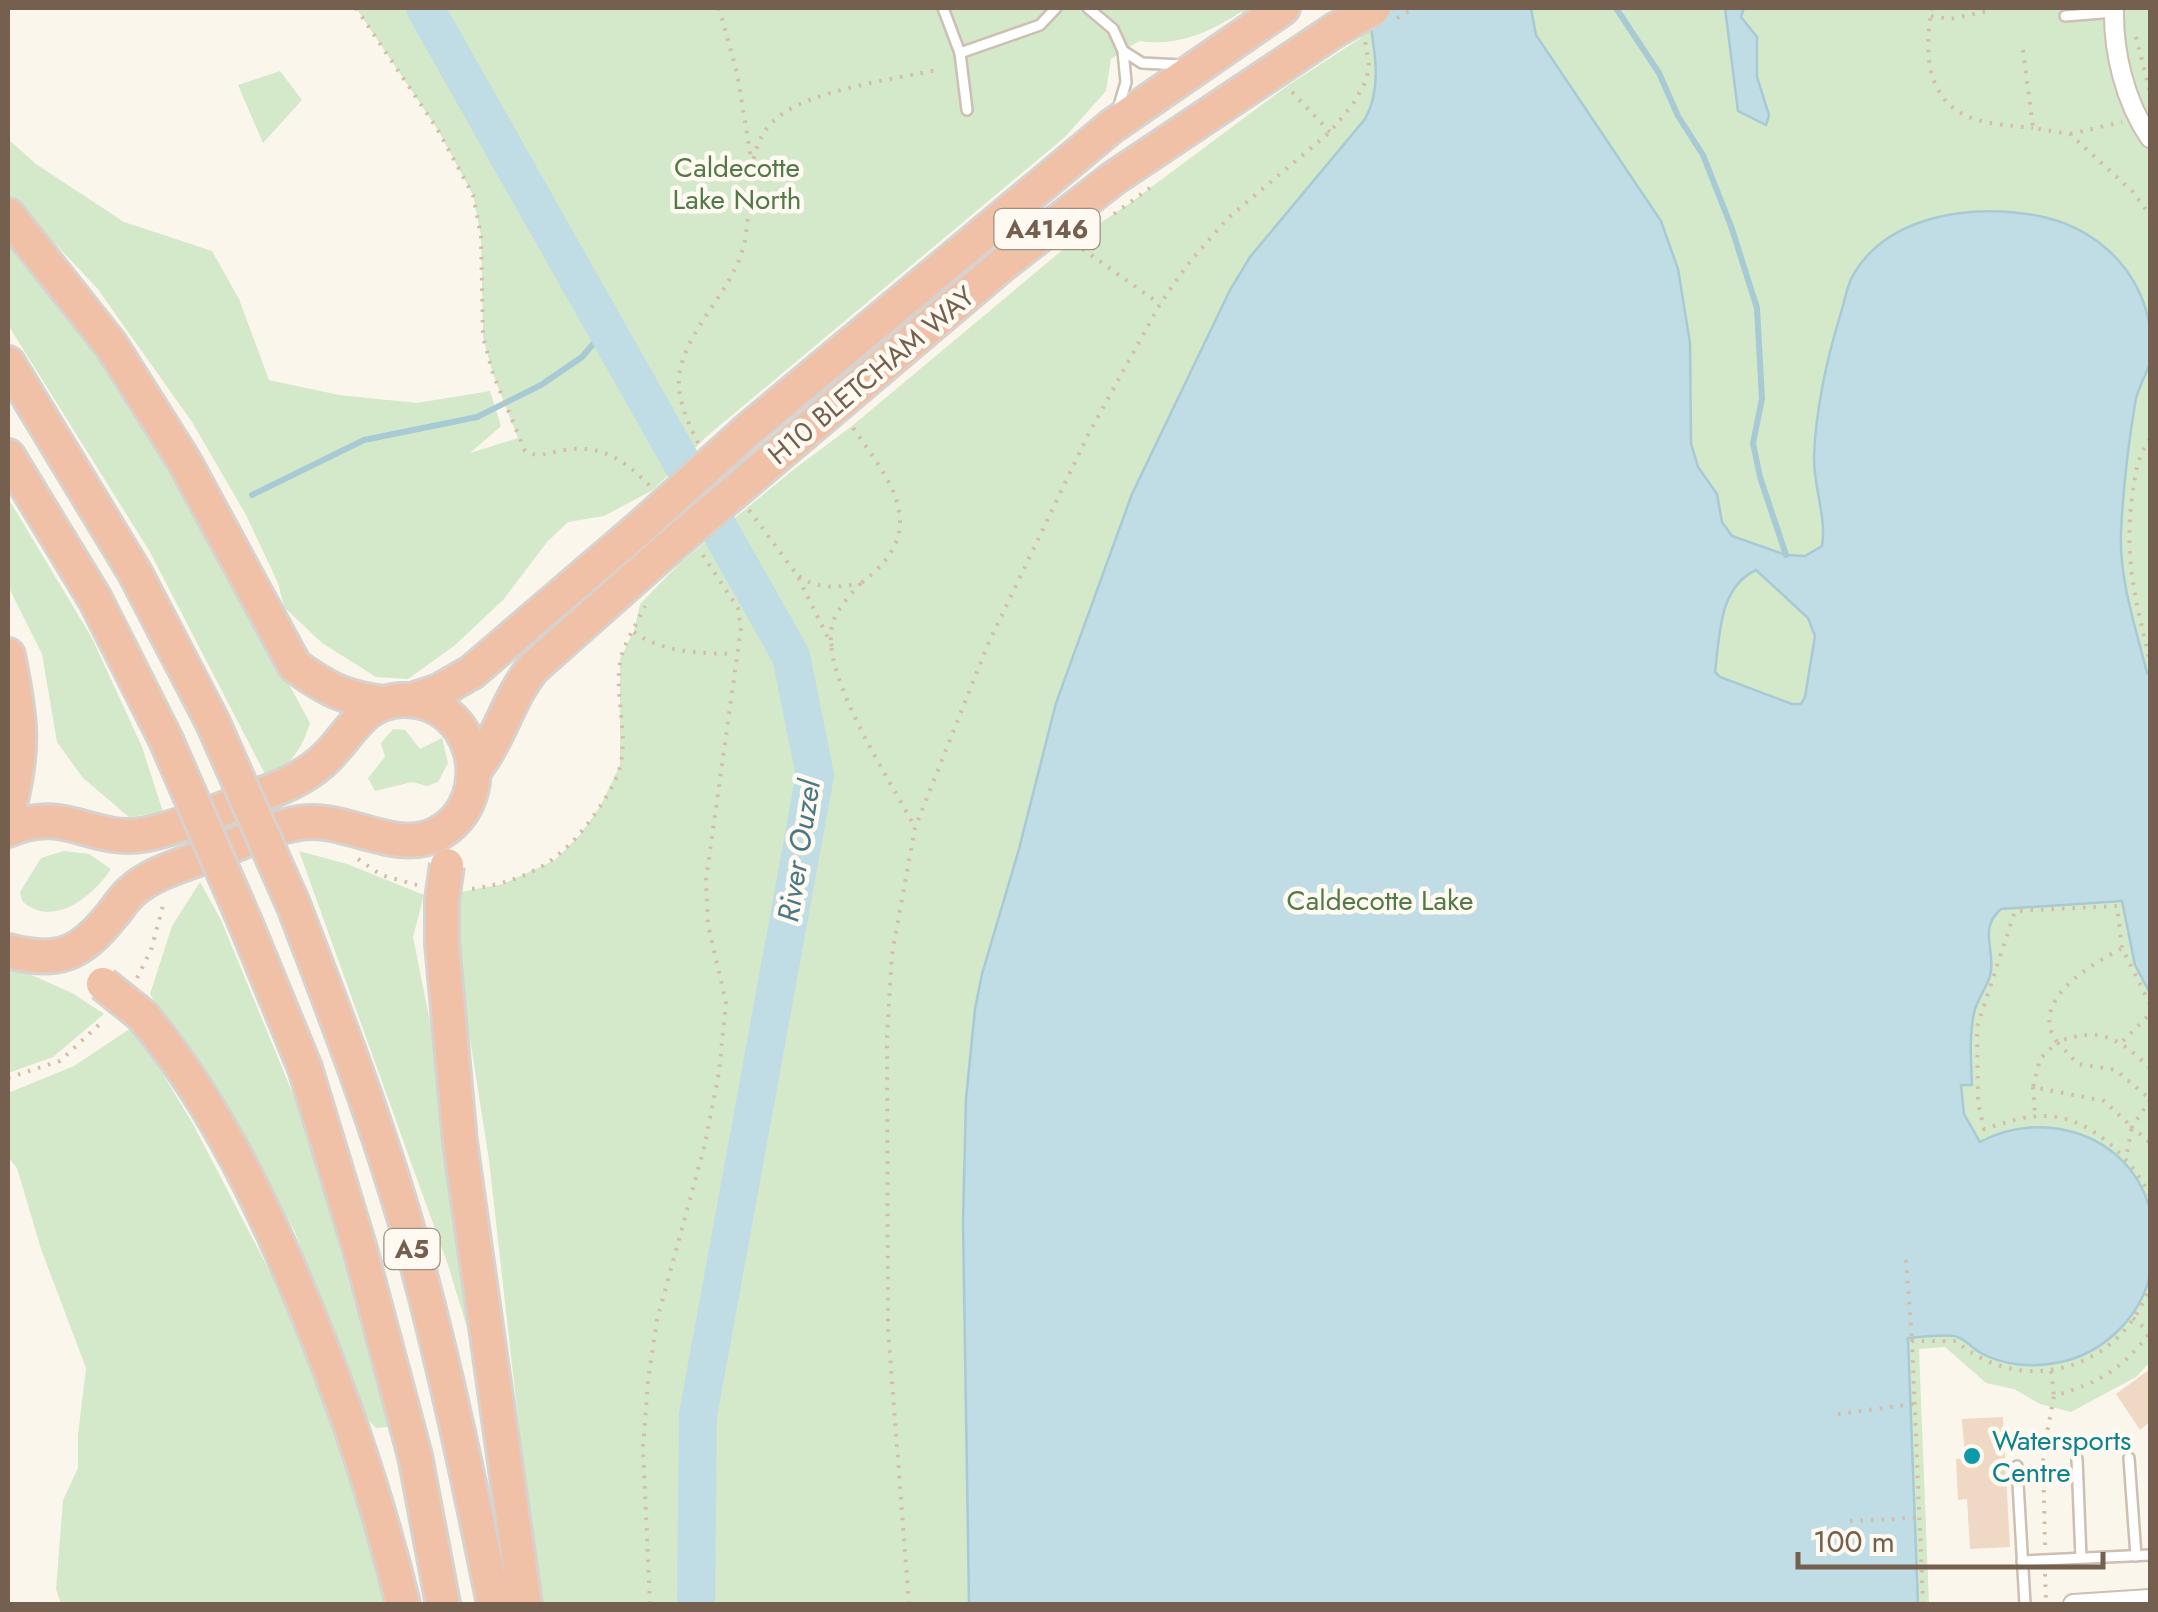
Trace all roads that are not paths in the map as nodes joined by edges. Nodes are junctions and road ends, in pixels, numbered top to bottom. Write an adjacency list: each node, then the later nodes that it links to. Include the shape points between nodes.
1 (944, 8): 9 (lane)
2 (1056, 8): 9 (lane, via 1040,25)
3 (1088, 8): 8 (lane)
4 (1282, 8): 10 (highway, H10 BLETCHAM WAY / A4146)
5 (2114, 10): 6 (lane); 13 (street, via 2136,118)
6 (2065, 16)
7 (1357, 21): 19 (highway, H10 BLETCHAM WAY / A4146, bridge, via 1114,178 1003,264 533,668)
8 (1124, 52): 10 (lane, via 1157,66); 12 (lane, via 1126,82)
9 (960, 53): 11 (lane)
10 (1202, 63): 12 (highway, H10 BLETCHAM WAY / A4146)
11 (967, 110)
12 (1112, 126): 18 (highway, H10 BLETCHAM WAY / A4146, bridge, via 472,672 439,692)
13 (2150, 138)
14 (8, 215): 18 (highway, via 112,345 296,666 350,698)
15 (8, 363): 35 (highway, A5, bridge, via 135,573 212,720 293,904 408,1234)
16 (8, 456): 34 (highway, A5, bridge, via 95,599 166,740 304,1068 416,1456)
17 (8, 655): 20 (highway, via 21,716 19,770)
18 (398, 702): 19 (highway, via 434,706 450,716 463,730); 22 (highway, H10 BLETCHAM WAY, via 365,712 326,758 285,786 146,834 112,835 57,819 28,820)
19 (476, 768): 21 (highway, H10 BLETCHAM WAY)
20 (8, 812)
21 (455, 823): 24 (highway, via 417,840 298,823 158,874 130,892 89,942); 36 (highway, H10 BLETCHAM WAY, bridge, via 446,865 457,894 442,944 460,1142)
22 (8, 830)
23 (8, 951): 24 (highway)
24 (60, 957): 33 (highway, bridge, via 142,1016 170,1050 261,1204 354,1429)
25 (2129, 1458): 28 (lane)
26 (2076, 1460): 30 (lane)
27 (2018, 1466): 31 (lane)
28 (2136, 1556): 29 (lane); 30 (lane)
29 (2150, 1556)
30 (2082, 1558): 31 (lane)
31 (2022, 1561): 37 (lane)
32 (2150, 1599): 38 (street)
33 (404, 1604)
34 (443, 1604)
35 (494, 1604)
36 (525, 1604)
37 (2025, 1604)
38 (2073, 1604)

